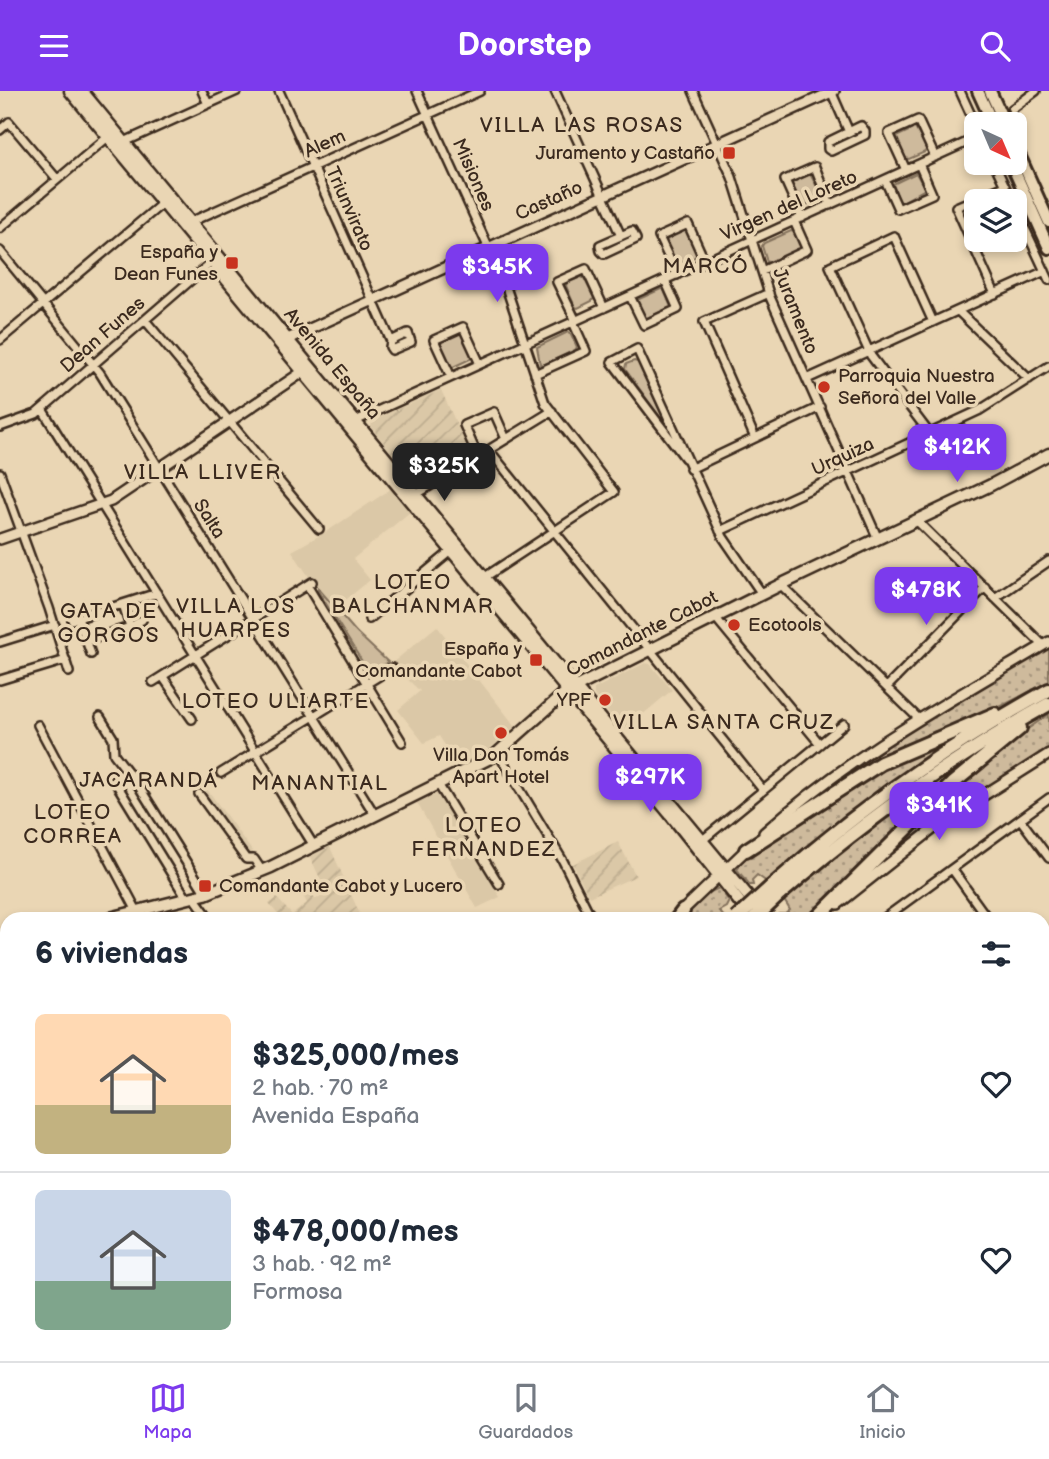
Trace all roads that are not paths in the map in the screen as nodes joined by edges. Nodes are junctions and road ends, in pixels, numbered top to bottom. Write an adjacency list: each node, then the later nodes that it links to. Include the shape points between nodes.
1 (70, 91): 23 (main road, Avenida España)
2 (82, 91): 23 (main road, Avenida España)
3 (202, 91): 15 (street)
4 (237, 91): 15 (street)
5 (279, 91): 29 (street, Triunvirato)
6 (417, 91): 20 (street, Misiones)
7 (481, 91): 20 (street, Alem)
8 (555, 91): 38 (street)
9 (693, 91): 26 (street, Juramento)
10 (832, 91): 22 (street); 26 (street, Castaño)
11 (960, 91): 17 (street)
12 (978, 91): 18 (main road)
13 (990, 91): 19 (main road)
14 (1036, 91): 16 (street)
15 (208, 104): 24 (street)
16 (1012, 109)
17 (970, 112)
18 (988, 112)
19 (1000, 112)
20 (428, 115): 29 (street, Alem); 49 (street, Misiones)
21 (0, 130): 34 (street, via 9,122)
22 (849, 132): 22 (street, via 828,142 828,149 865,133 861,126)
23 (112, 134): 24 (main road, Avenida España); 34 (street)
24 (120, 143): 39 (main road, Avenida España)
25 (964, 143): 27 (street, Virgen del Loreto)
26 (717, 144): 38 (street, Castaño); 48 (street, Juramento)
27 (934, 157): 28 (street, Virgen del Loreto); 30 (street, via 918,120 889,134)
28 (919, 164): 30 (street, Virgen del Loreto); 35 (street, via 932,194 898,209)
29 (313, 167): 44 (street, Alem); 62 (street, Triunvirato)
30 (906, 170): 35 (street, Virgen del Loreto)
31 (1027, 173): 43 (main road)
32 (1000, 175): 36 (street)
33 (1016, 175): 50 (main road)
34 (57, 179): 45 (street)
35 (885, 180): 40 (street, Virgen del Loreto)
36 (1005, 186): 37 (street); 60 (street, via 956,207)
37 (1006, 189)
38 (603, 196): 47 (street); 49 (street, Castaño)
39 (166, 200): 44 (main road, Avenida España); 63 (street)
40 (830, 205): 41 (street, Virgen del Loreto); 41 (street, via 815,167 785,180)
41 (802, 218): 42 (street, Virgen del Loreto)
42 (794, 222): 48 (street, Virgen del Loreto); 54 (street, via 807,250)
43 (1049, 222)
44 (187, 224): 52 (main road, Avenida España)
45 (0, 227)
46 (1027, 233): 55 (street)
47 (621, 236): 47 (street, via 600,245 601,252 636,239 632,231)
48 (752, 240): 53 (street, Virgen del Loreto); 54 (street, Juramento)
49 (488, 248): 62 (street, Castaño); 72 (street, Misiones)
50 (1049, 249)
51 (0, 251): 63 (street, Salta)
52 (216, 259): 66 (street, Dean Funes); 70 (main road, Avenida España)
53 (705, 262): 56 (street, Virgen del Loreto); 56 (street, via 688,224 659,237)
54 (762, 271): 59 (street, Juramento)
55 (1045, 271): 58 (street); 60 (street)
56 (677, 275): 57 (street, Virgen del Loreto)
57 (665, 280): 61 (street, Virgen del Loreto); 61 (street, via 678,309 644,325)
58 (1049, 280)
59 (769, 293): 80 (street, Juramento); 89 (street, via 704,323)
60 (995, 294): 65 (street)
61 (630, 296): 64 (street, Virgen del Loreto)
62 (373, 300): 70 (street, Castaño); 71 (street, Triunvirato)
63 (43, 303): 69 (street); 74 (street, Salta)
64 (604, 308): 67 (street, Virgen del Loreto); 67 (street, via 586,269 557,282)
65 (958, 311): 68 (street); 81 (street)
66 (145, 320): 74 (street, Dean Funes); 85 (street)
67 (574, 321): 72 (street, Virgen del Loreto); 78 (street, via 586,351)
68 (933, 322): 73 (street); 73 (street, via 894,236 830,266)
69 (0, 340)
70 (284, 340): 77 (main road, Avenida España)
71 (391, 341)
72 (525, 344): 75 (street, Virgen del Loreto); 78 (street, Misiones)
73 (869, 351): 80 (street); 88 (street)
74 (94, 364): 83 (street, Dean Funes); 95 (street, Salta)
75 (480, 364): 79 (street, Virgen del Loreto); 79 (street, via 463,327 434,340)
76 (1049, 366): 81 (street, Urquiza)
77 (307, 369): 85 (street); 86 (main road, Avenida España)
78 (535, 374): 84 (street, Misiones)
79 (451, 377): 86 (street, Virgen del Loreto)
80 (807, 379): 82 (street, Juramento)
81 (1028, 379): 88 (street, Urquiza)
82 (820, 407): 89 (street); 97 (street, Juramento)
83 (42, 409): 87 (street, Dean Funes); 100 (street)
84 (552, 411): 90 (street); 103 (street, Misiones, via 614,492)
85 (229, 421): 95 (street); 102 (street)
86 (352, 423): 99 (main road, Avenida España)
87 (0, 427)
88 (930, 434): 97 (street, Urquiza)
89 (755, 438): 96 (street)
90 (506, 439): 91 (street); 93 (street, via 494,412 464,425)
91 (489, 450): 93 (street); 103 (street)
92 (1049, 454): 101 (main road, Comandante Cabot)
93 (478, 457): 99 (street)
94 (685, 459): 94 (street, via 612,362 637,349); 96 (street)
95 (160, 468): 100 (street); 118 (street, Salta)
96 (690, 469): 104 (street)
97 (848, 472): 104 (street, Urquiza); 107 (street, Juramento)
98 (0, 473): 105 (street)
99 (413, 497): 108 (main road, Avenida España)
100 (102, 504): 105 (street); 113 (street)
101 (917, 521): 107 (main road, Comandante Cabot); 112 (street)
102 (319, 529)
103 (554, 531): 110 (street); 126 (street)
104 (720, 531): 114 (street)
105 (21, 532): 106 (street); 121 (street)
106 (0, 539)
107 (878, 539): 111 (main road, Comandante Cabot)
108 (455, 548): 110 (main road, Avenida España); 119 (street)
109 (1049, 561): 115 (street)
110 (481, 580): 137 (main road, Avenida España)
111 (781, 585): 114 (main road, Comandante Cabot); 136 (street)
112 (985, 587): 115 (street); 136 (street)
113 (156, 593): 116 (street); 128 (street)
114 (762, 594): 117 (main road, Comandante Cabot)
115 (996, 598): 125 (street)
116 (123, 604): 122 (street); 123 (street, via 75,619)
117 (715, 617): 126 (main road, Comandante Cabot); 148 (street)
118 (253, 619): 128 (street); 135 (street, via 310,583); 141 (street, Salta)
119 (369, 619)
120 (142, 620): 122 (street)
121 (55, 625): 124 (street); 129 (street)
122 (130, 627): 123 (street)
123 (86, 641): 127 (street)
124 (0, 642)
125 (1046, 643): 143 (street)
126 (649, 651): 137 (main road, Comandante Cabot); 155 (street)
127 (91, 654)
128 (195, 655): 132 (street); 149 (street)
129 (66, 660): 131 (street); 133 (street)
130 (392, 668): 135 (street)
131 (69, 672)
132 (163, 677): 134 (street); 144 (street)
133 (0, 680)
134 (153, 682)
135 (368, 683): 141 (street); 147 (street)
136 (887, 687): 143 (street)
137 (572, 689): 150 (main road, Comandante Cabot); 160 (main road, Avenida España)
138 (1049, 690): 139 (highway)
139 (1034, 698): 162 (highway, via 881,763); 168 (highway, via 896,786 826,840)
140 (1049, 706): 168 (highway, via 923,781); 180 (highway, via 960,776)
141 (314, 716): 149 (street); 158 (street, Salta)
142 (100, 717): 169 (street, via 113,738 114,754)
143 (918, 718): 162 (street, via 803,799)
144 (192, 719)
145 (844, 724): 148 (street)
146 (38, 725): 171 (street)
147 (402, 742)
148 (820, 744): 155 (street)
149 (256, 752): 152 (street); 161 (street)
150 (498, 753): 154 (main road, Comandante Cabot); 174 (street)
151 (1049, 754): 181 (street, via 937,825)
152 (221, 773)
153 (121, 777): 170 (street, via 114,781)
154 (438, 784): 158 (main road, Comandante Cabot); 167 (street)
155 (763, 790): 160 (street)
156 (199, 794): 165 (street, via 246,859 254,859)
157 (1049, 798): 159 (street)
158 (375, 815): 161 (main road, Comandante Cabot)
159 (1020, 819): 163 (street); 164 (street)
160 (698, 843): 166 (main road, Avenida España)
161 (314, 846): 165 (main road, Comandante Cabot)
162 (746, 851): 166 (street)
163 (1049, 858)
164 (952, 869): 182 (street); 183 (street)
165 (262, 871): 169 (main road, Comandante Cabot)
166 (722, 872): 175 (street); 177 (main road, Avenida España); 179 (main road, Avenida España)
167 (499, 884)
168 (775, 891): 176 (highway, bridge); 178 (highway, bridge)
169 (206, 894): 170 (main road, Comandante Cabot)
170 (190, 898): 171 (main road, Comandante Cabot); 173 (street)
171 (137, 911): 172 (main road, Comandante Cabot)
172 (134, 912)
173 (203, 912)
174 (589, 912)
175 (682, 912)
176 (746, 912)
177 (749, 912)
178 (759, 912)
179 (760, 912)
180 (826, 912)
181 (828, 912)
182 (894, 912)
183 (984, 912)

